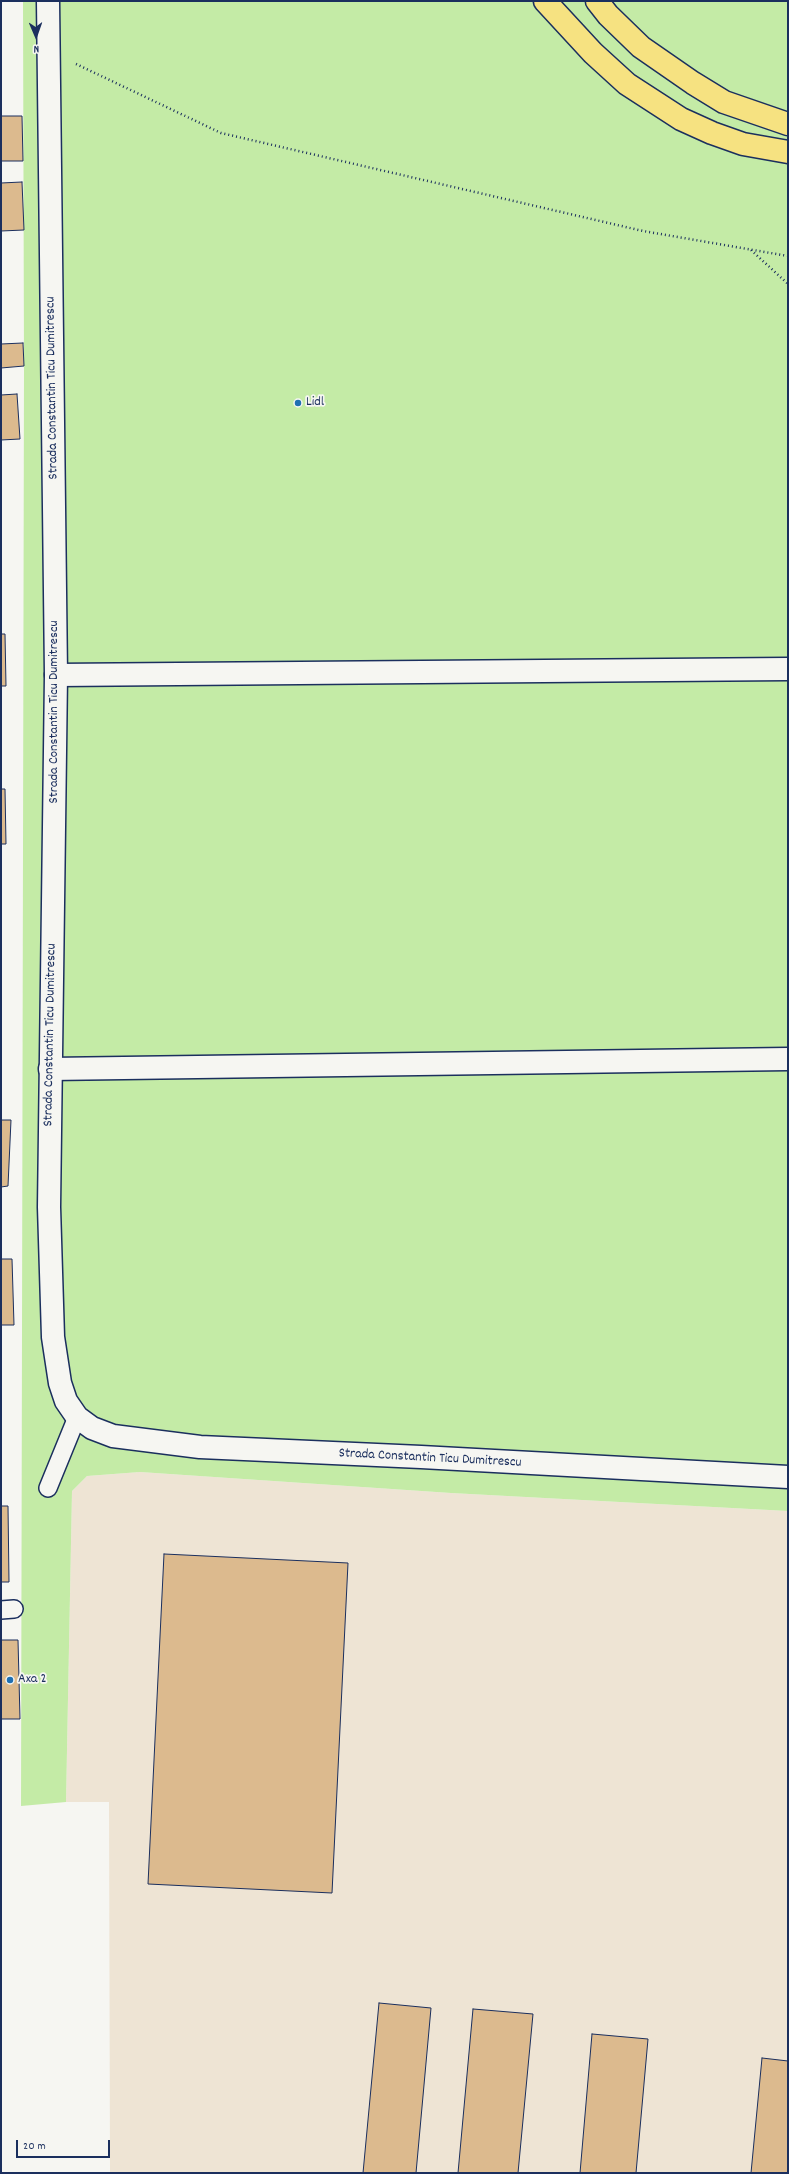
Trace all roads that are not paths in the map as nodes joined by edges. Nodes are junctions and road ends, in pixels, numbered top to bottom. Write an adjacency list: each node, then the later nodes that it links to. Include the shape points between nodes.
1 (48, 1): 7 (street, Strada Constantin Ticu Dumitrescu)
2 (545, 1): 5 (highway, via 593,53 627,84 681,119 743,144)
3 (598, 1): 4 (highway, via 608,15 641,47 693,83 724,102)
4 (788, 124)
5 (788, 152)
6 (788, 669): 7 (street)
7 (56, 674): 9 (street, Strada Constantin Ticu Dumitrescu)
8 (788, 1059): 9 (street)
9 (50, 1069): 10 (street, Strada Constantin Ticu Dumitrescu, via 49,1207 53,1337 60,1382 66,1401)
10 (77, 1417): 11 (street, Strada Constantin Ticu Dumitrescu, via 92,1428 113,1436 200,1448); 12 (lane)
11 (788, 1477)
12 (48, 1488)

